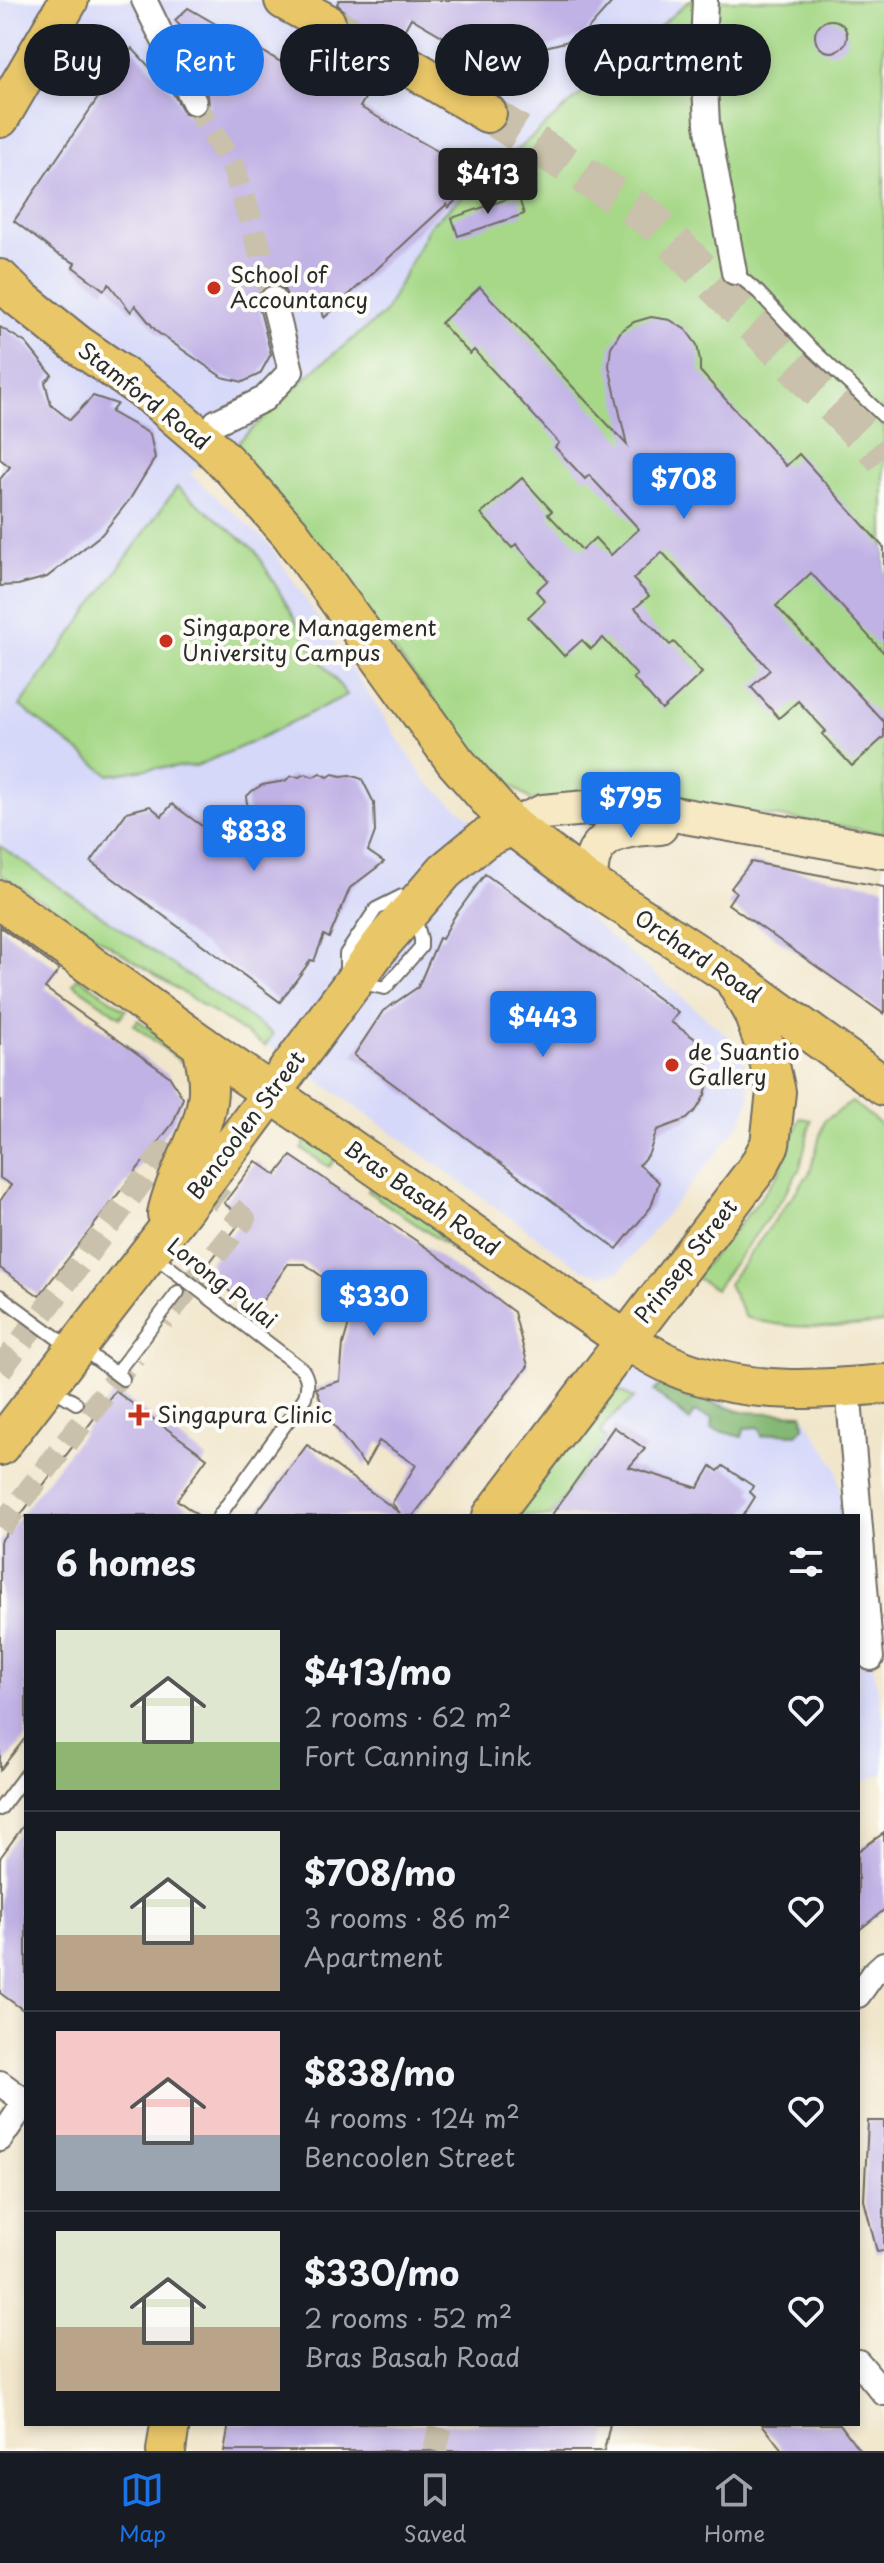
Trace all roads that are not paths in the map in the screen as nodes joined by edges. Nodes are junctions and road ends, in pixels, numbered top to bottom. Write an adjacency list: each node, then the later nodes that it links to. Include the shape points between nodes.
1 (69, 0): 9 (main road)
2 (144, 0): 7 (street)
3 (284, 0): 5 (main road)
4 (705, 0): 10 (street, via 707,124)
5 (326, 23)
6 (419, 72): 8 (main road)
7 (194, 102)
8 (487, 113)
9 (0, 117)
10 (734, 272): 13 (lane)
11 (0, 279): 15 (main road, Stamford Road, via 77,344 152,396 254,491 455,761)
12 (273, 299): 14 (street, via 291,371 264,399)
13 (884, 417)
14 (216, 422)
15 (512, 826): 16 (main road, via 543,812 587,808 662,812); 18 (main road, Orchard Road); 23 (main road, Bencoolen Street, via 484,839 415,904)
16 (745, 827): 17 (main road); 18 (main road, via 622,832 604,841 593,855)
17 (884, 851)
18 (589, 883): 20 (main road, Orchard Road)
19 (0, 900): 21 (main road, Bras Basah Road)
20 (733, 977): 22 (main road, Orchard Road); 27 (main road, Prinsep Street, via 753,1013 776,1092 770,1144 758,1167)
21 (202, 1045): 23 (main road, Bras Basah Road); 24 (main road, via 208,1075 203,1118)
22 (884, 1086)
23 (270, 1093): 24 (main road, Bencoolen Street); 27 (main road, Bras Basah Road)
24 (156, 1244): 28 (main road, Bencoolen Street); 31 (lane, Lorong Pulai, via 306,1376 307,1390 290,1420)
25 (178, 1292): 28 (lane, via 120,1376)
26 (0, 1296): 28 (lane)
27 (625, 1340): 29 (main road, Bras Basah Road, via 697,1375 763,1389); 32 (main road, Prinsep Street)
28 (76, 1348): 30 (main road, Bencoolen Street, via 62,1394)
29 (866, 1386): 33 (street)
30 (0, 1446)
31 (220, 1514)
32 (494, 1514)
33 (877, 1660)
34 (24, 1777): 35 (lane)
35 (0, 1809)
36 (884, 1964): 37 (street)
37 (860, 1992)
38 (0, 2083): 39 (street)
39 (24, 2100)
40 (24, 2104): 41 (street)
41 (0, 2139)
42 (860, 2364): 43 (street)
43 (884, 2393)
44 (170, 2426): 45 (main road)
45 (166, 2451)

